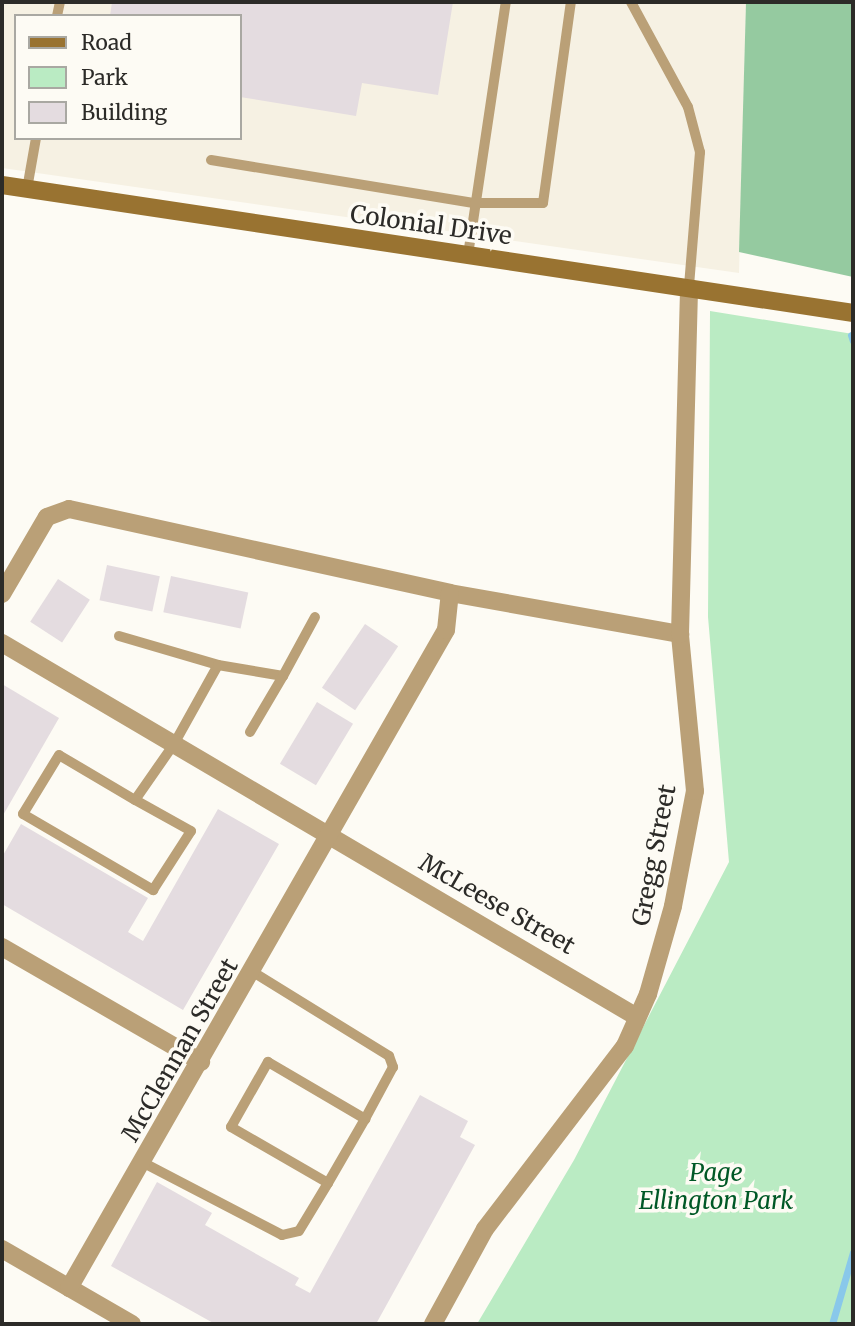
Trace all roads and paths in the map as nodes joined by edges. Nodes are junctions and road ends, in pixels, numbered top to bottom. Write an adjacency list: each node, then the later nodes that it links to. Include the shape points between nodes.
1 (506, 2): 8 (lane)
2 (571, 2): 8 (lane, via 543,203)
3 (631, 2): 10 (lane, via 688,107 700,152)
4 (36, 140): 7 (lane)
5 (211, 160): 8 (lane)
6 (2, 185): 7 (main road, Colonial Drive)
7 (27, 189): 9 (main road, Colonial Drive)
8 (474, 203): 9 (lane)
9 (468, 255): 10 (main road, Colonial Drive)
10 (689, 287): 11 (main road, Colonial Drive); 15 (street, Gregg Street)
11 (853, 313)
12 (450, 593): 13 (street, via 69,509 47,517); 15 (street); 23 (street, McClennan Street, via 446,631)
13 (2, 594)
14 (315, 617): 19 (lane)
15 (680, 634): 26 (street, Gregg Street, via 695,792 673,906)
16 (119, 636): 18 (lane)
17 (2, 643): 21 (street, McLeese Street)
18 (218, 665): 19 (lane); 21 (lane)
19 (283, 676): 20 (lane)
20 (250, 732)
21 (174, 744): 22 (lane); 23 (street, McLeese Street)
22 (135, 800): 22 (lane, via 59,755 23,814 153,890 191,831)
23 (331, 835): 25 (street, McClennan Street); 26 (street, McLeese Street)
24 (2, 947): 27 (street)
25 (253, 972): 27 (street, McClennan Street); 28 (lane, via 389,1056 393,1067)
26 (637, 1017): 34 (street, Gregg Street, via 625,1046 485,1229)
27 (201, 1062): 29 (street, McClennan Street)
28 (365, 1119): 30 (lane); 30 (lane, via 268,1062 243,1105 231,1126)
29 (142, 1162): 30 (lane, via 282,1235 299,1231); 32 (street, McClennan Street)
30 (328, 1183)
31 (2, 1249): 32 (street)
32 (69, 1288): 33 (street)
33 (132, 1324)
34 (433, 1324)

